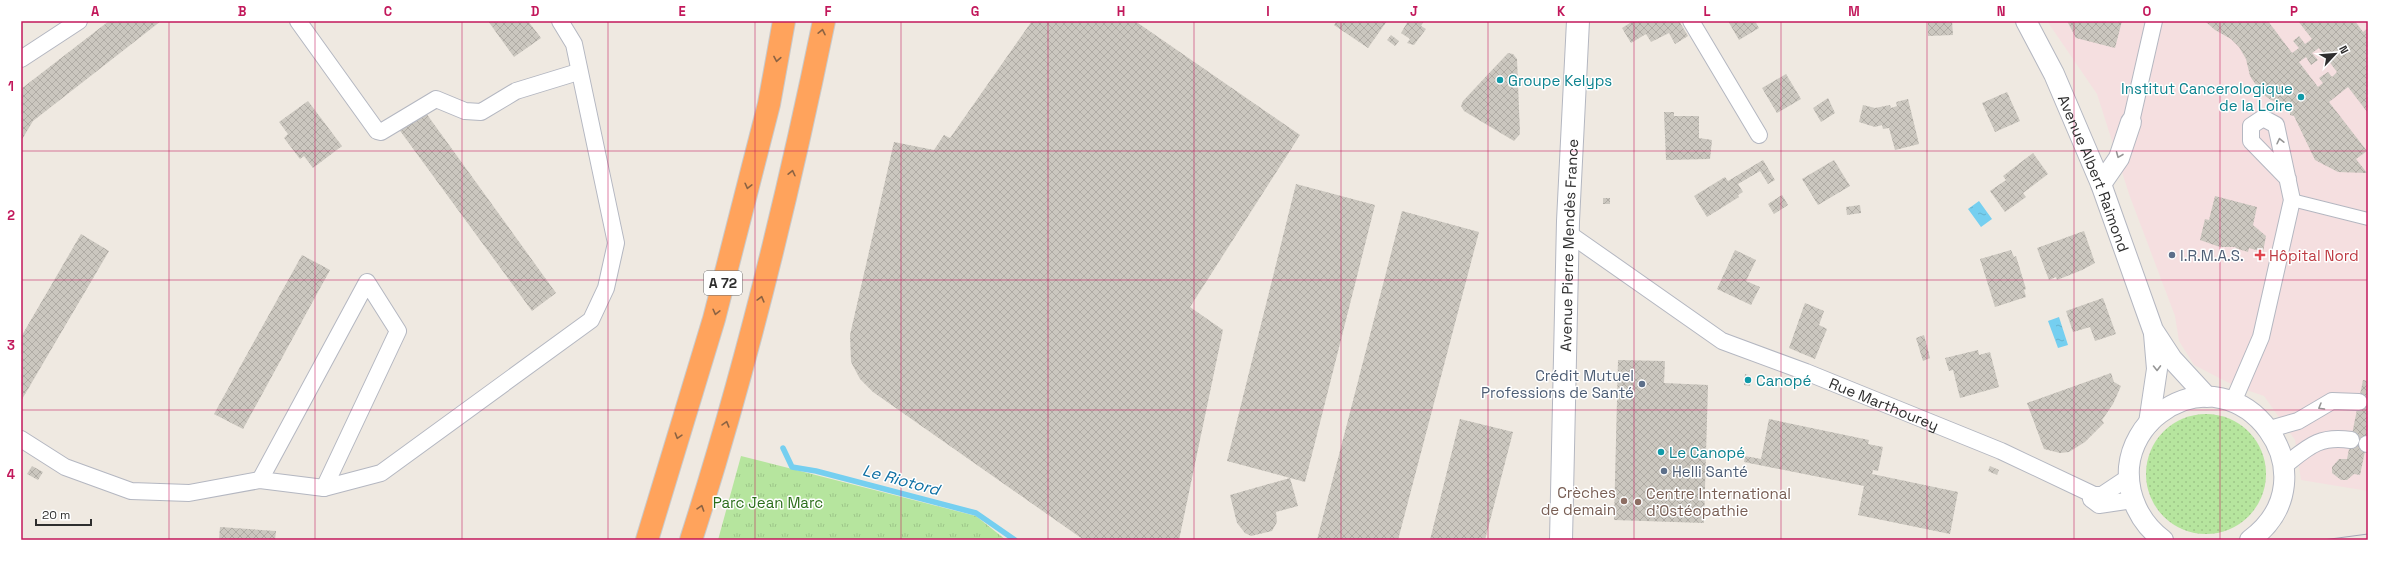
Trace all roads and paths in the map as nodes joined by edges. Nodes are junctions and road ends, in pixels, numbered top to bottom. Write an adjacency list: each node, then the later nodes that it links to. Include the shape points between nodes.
1 (79, 21): 11 (street)
2 (298, 21): 13 (street, via 377,131 381,132 436,99 465,111 481,112 516,91)
3 (560, 21): 13 (street, via 574,44)
4 (784, 21): 37 (highway, A 72, one-way to 37, via 769,104 714,319)
5 (824, 21): 38 (highway, A 72, one-way to 5, via 720,446 776,242)
6 (1563, 21): 12 (main road, Avenue Pierre Mendès France)
7 (1578, 21): 12 (main road, Avenue Pierre Mendès France)
8 (1691, 21): 15 (street)
9 (2026, 21): 17 (street, Avenue Albert Raimond, via 2054,74)
10 (2154, 21): 14 (street)
11 (21, 58)
12 (1576, 70): 20 (main road, Avenue Pierre Mendès France)
13 (578, 72): 32 (street, via 616,243 606,288 591,320 381,474)
14 (2131, 122): 17 (street, one-way to 17, via 2119,158)
15 (1759, 135)
16 (2288, 179): 18 (street)
17 (2101, 184): 21 (street, Avenue Albert Raimond)
18 (2292, 200): 19 (street); 23 (street, via 2261,338)
19 (2368, 219)
20 (1568, 233): 33 (street, Rue Marthourey, via 1722,341 2001,451); 39 (main road, Avenue Pierre Mendès France)
21 (2153, 330): 22 (street, Avenue Albert Raimond, via 2172,359); 25 (street, Avenue Albert Raimond, one-way to 25, via 2157,369)
22 (2207, 397): 23 (street); 25 (street, via 2175,404)
23 (2233, 402): 26 (street, via 2254,413)
24 (2359, 402): 26 (street, one-way to 26, via 2332,401 2298,421)
25 (2149, 423): 30 (street, via 2132,454)
26 (2270, 429): 29 (street, via 2279,447)
27 (21, 439): 31 (street, via 65,467 131,491 189,493)
28 (2351, 440): 29 (street, via 2333,438 2318,442 2306,448)
29 (2284, 466): 36 (street, via 2284,483 2278,506 2270,521)
30 (2129, 477): 33 (street, Rue Marthourey, via 2101,496); 34 (street)
31 (260, 480): 32 (street); 32 (street, via 367,282 398,331)
32 (324, 488)
33 (2084, 490): 34 (street, Rue Marthourey, via 2092,501 2099,505)
34 (2133, 500): 35 (street)
35 (2147, 533): 40 (street)
36 (2254, 539)
37 (647, 540)
38 (691, 540)
39 (1561, 540)
40 (2163, 540)

